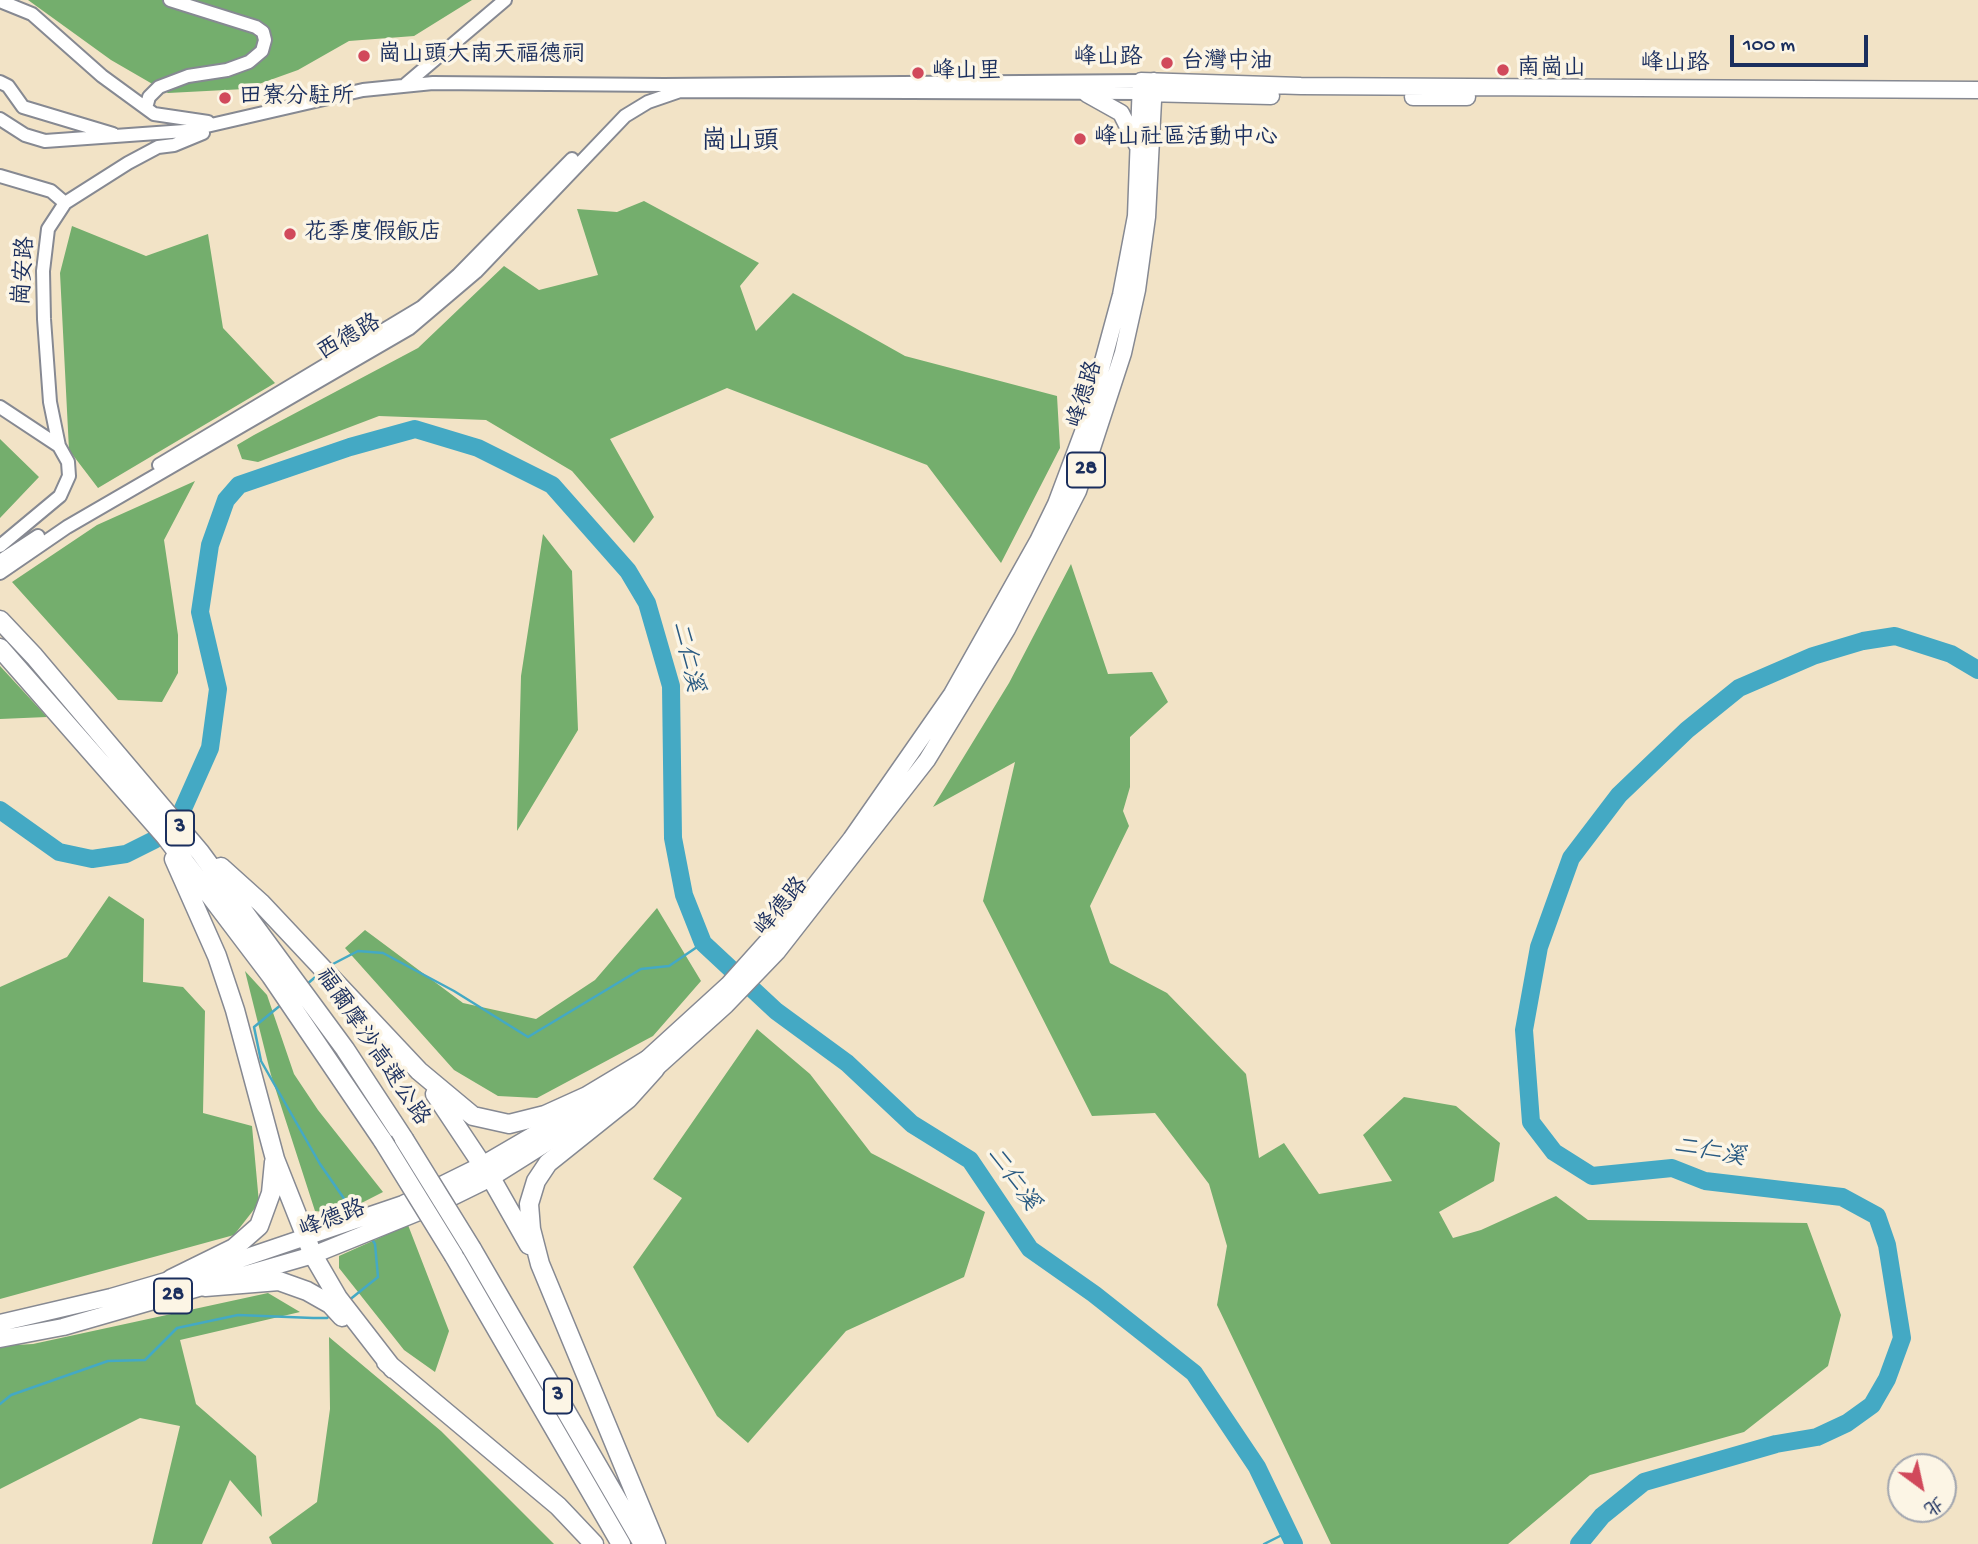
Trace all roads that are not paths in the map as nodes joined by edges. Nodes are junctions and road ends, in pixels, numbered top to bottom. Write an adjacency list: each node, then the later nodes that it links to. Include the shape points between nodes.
1 (170, 0): 13 (street, via 256,27 265,40 262,51 249,62 159,87)
2 (505, 0): 5 (street)
3 (0, 1): 13 (street, 崗安路, via 32,15)
4 (0, 82): 16 (street, via 9,86 23,107)
5 (406, 84): 6 (street, 峰山路); 15 (street, 崗安路)
6 (664, 85): 7 (street, 峰山路); 9 (street); 20 (street, 西德路, via 620,109)
7 (1147, 87): 8 (main road, 峰山路); 10 (street, 峰山路); 11 (main road, 峰山路); 17 (main road, 峰德路 / 28)
8 (1978, 90)
9 (680, 92): 10 (street, 峰山路); 20 (street, 西德路, via 648,102 625,116 476,272)
10 (1087, 94): 17 (main road, via 1121,113)
11 (1190, 95): 12 (main road, 峰山路); 17 (main road, via 1161,113)
12 (1978, 99)
13 (146, 108): 15 (street, 崗安路, via 177,120)
14 (0, 119): 16 (street, 崗安路, via 45,141)
15 (229, 121): 16 (street, 崗安路, via 185,131); 19 (street, 崗安路, via 174,145 158,147)
16 (120, 136)
17 (1144, 147): 31 (main road, 峰德路 / 28, via 1136,216 1099,383 1056,504 1032,552 921,755 777,952 726,1005)
18 (0, 176): 19 (street, via 51,191)
19 (65, 203): 22 (street, 崗安路, via 48,229 43,271 49,388)
20 (407, 323): 23 (street, 西德路)
21 (0, 407): 22 (street)
22 (59, 446): 24 (street, 崗安路, via 68,462 66,486)
23 (116, 495): 25 (street, 西德路); 26 (street, 西德路)
24 (0, 546)
25 (0, 561)
26 (0, 573)
27 (0, 620): 30 (highway, 福爾摩沙高速公路 / 3)
28 (0, 648): 29 (highway, 福爾摩沙高速公路 / 3)
29 (165, 836): 33 (highway, via 217,956); 43 (highway, 福爾摩沙高速公路 / 3, bridge, via 328,1058 383,1141)
30 (200, 852): 32 (highway, via 261,903); 44 (highway, 福爾摩沙高速公路 / 3, bridge, via 345,1049 404,1139)
31 (655, 1061): 32 (highway, via 566,1107 509,1124 473,1116); 34 (main road, 峰德路 / 28, via 569,1129); 36 (highway, via 628,1099 541,1171 529,1204)
32 (419, 1071): 34 (highway)
33 (275, 1159): 35 (highway); 37 (highway, via 271,1193 259,1226 234,1248)
34 (487, 1171): 35 (main road, 峰德路 / 28, via 407,1210); 36 (highway)
35 (310, 1247): 37 (main road, 峰德路 / 28); 38 (main road, 峰德路 / 28); 41 (highway, via 338,1298)
36 (540, 1264): 45 (highway)
37 (171, 1279): 39 (main road, 峰德路 / 28)
38 (205, 1287): 40 (main road, 峰德路 / 28, via 63,1327); 41 (highway, via 279,1281 297,1287 330,1304)
39 (0, 1323)
40 (0, 1339)
41 (393, 1368): 42 (highway, via 558,1506)
42 (594, 1544)
43 (621, 1544)
44 (643, 1544)
45 (656, 1544)

